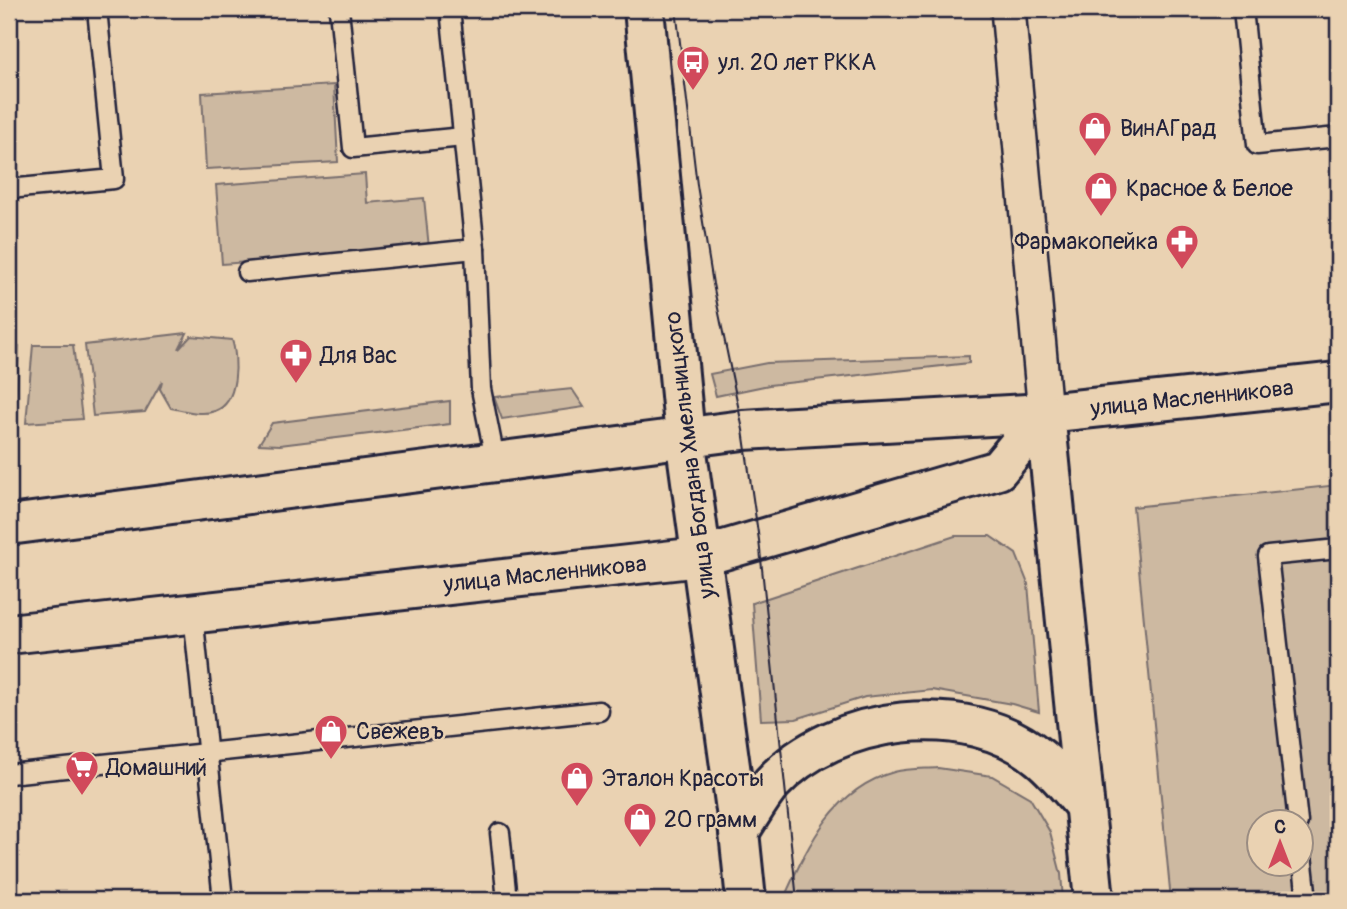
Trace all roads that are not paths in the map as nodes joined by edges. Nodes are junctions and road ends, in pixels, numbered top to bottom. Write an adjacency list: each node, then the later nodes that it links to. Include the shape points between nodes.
1 (97, 9): 9 (lane, via 114,179)
2 (339, 9): 7 (lane, via 353,148)
3 (450, 9): 7 (lane)
4 (644, 9): 14 (main road, улица Богдана Хмельницкого)
5 (1008, 9): 13 (street)
6 (1242, 9): 8 (lane, via 1257,145)
7 (463, 137): 10 (lane)
8 (1338, 137)
9 (9, 189)
10 (474, 248): 11 (lane); 15 (lane, via 481,389)
11 (247, 272)
12 (1338, 382): 13 (main road, улица Масленникова)
13 (1045, 413): 14 (main road, улица Масленникова); 18 (main road, улица Масленникова, via 998,470); 24 (main road)
14 (685, 437): 15 (main road, улица Масленникова); 18 (main road, улица Богдана Хмельницкого)
15 (496, 464): 16 (main road, улица Масленникова)
16 (9, 525)
17 (1338, 549): 25 (lane, via 1268,556)
18 (700, 557): 19 (main road, улица Масленникова); 26 (main road, улица Богдана Хмельницкого)
19 (193, 614): 20 (main road, улица Масленникова); 22 (lane)
20 (9, 634)
21 (599, 711): 22 (lane)
22 (207, 752): 23 (lane); 29 (lane)
23 (9, 774)
24 (1084, 804): 26 (main road, via 1040,757 1001,735 952,722 902,721 836,738 791,767 772,783); 32 (main road)
25 (1297, 808)
26 (739, 832): 31 (main road, улица Богдана Хмельницкого)
27 (500, 833): 30 (lane)
28 (1304, 878): 33 (lane)
29 (223, 900)
30 (507, 900)
31 (746, 900)
32 (1094, 900)
33 (1307, 900)

